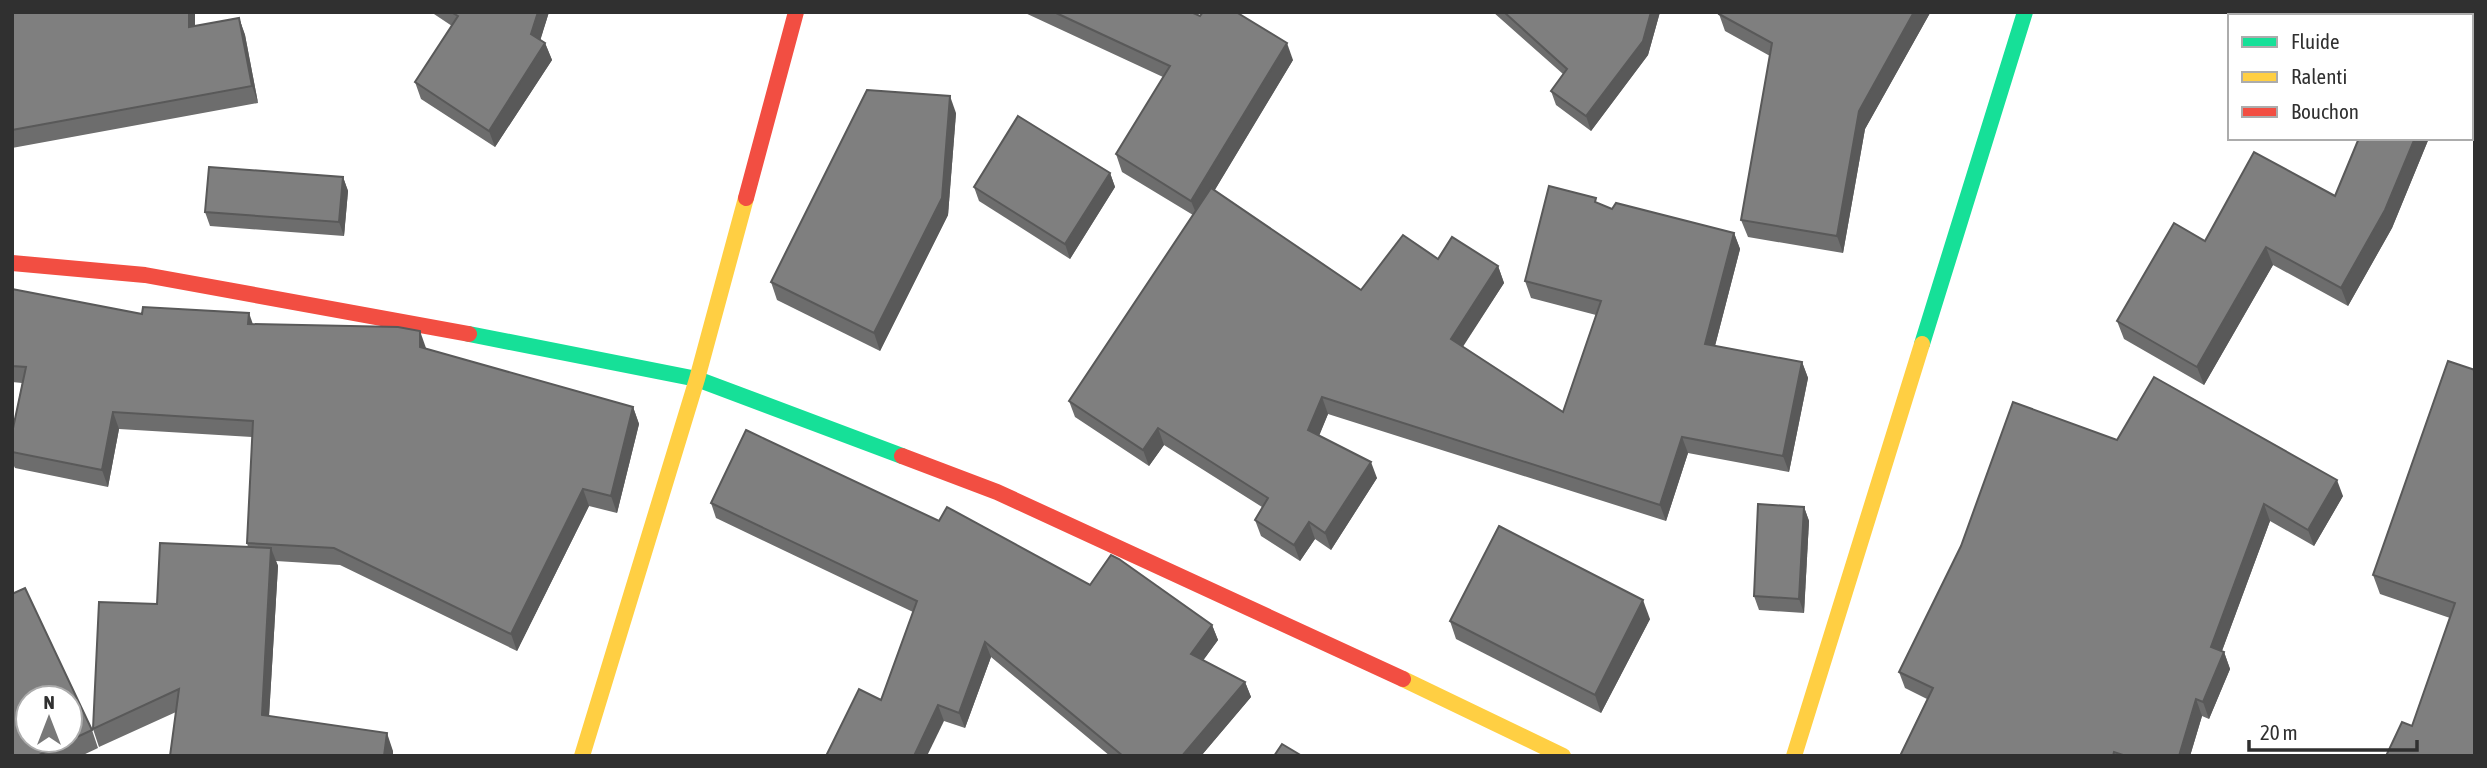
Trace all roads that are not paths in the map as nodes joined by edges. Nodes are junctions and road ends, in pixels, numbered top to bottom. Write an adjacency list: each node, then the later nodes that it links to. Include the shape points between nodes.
1 (796, 12): 4 (street)
2 (2025, 12): 7 (street)
3 (12, 263): 4 (street, via 145,275)
4 (697, 379): 5 (street); 6 (street, via 997,492)
5 (582, 756)
6 (1563, 756)
7 (1794, 756)

